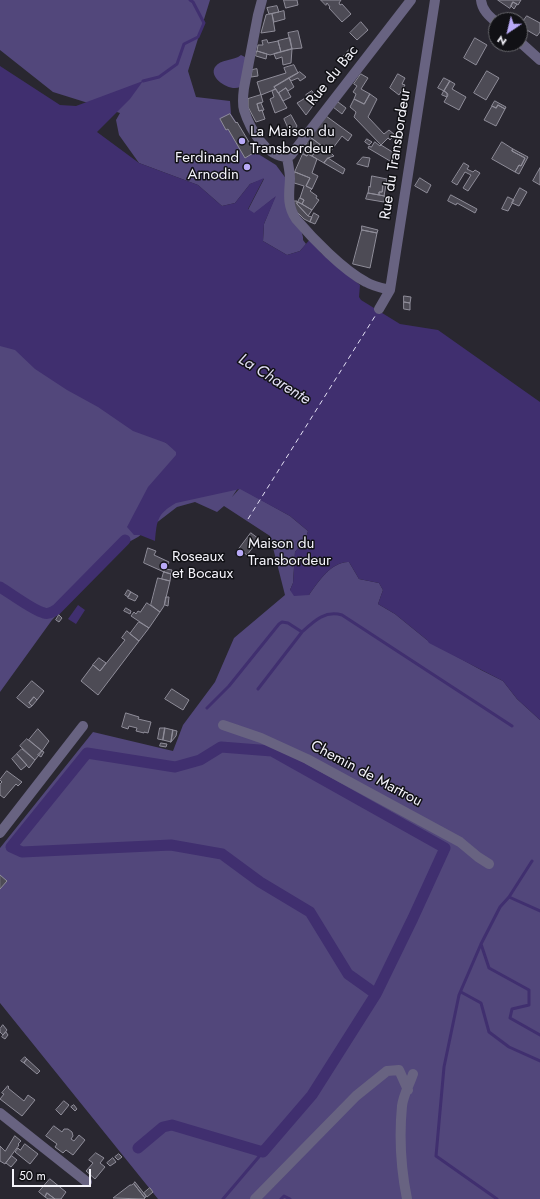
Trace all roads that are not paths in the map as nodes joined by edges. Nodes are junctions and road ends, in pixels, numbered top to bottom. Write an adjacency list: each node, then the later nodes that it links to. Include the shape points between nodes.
1 (262, 0): 8 (street, via 242,98 244,109 258,140 280,157)
2 (412, 0): 8 (street, Rue du Bac)
3 (434, 0): 9 (street, Rue du Transbordeur)
4 (482, 0): 5 (street, via 482,6)
5 (488, 14)
6 (528, 49): 7 (street)
7 (540, 60)
8 (287, 157): 9 (street, via 291,213 357,277)
9 (390, 290): 10 (street, Rue du Transbordeur)
10 (379, 309)
11 (223, 725): 14 (street, Chemin de Martrou, via 261,738 307,759 460,842)
12 (83, 726): 13 (street)
13 (0, 833)
14 (489, 864)
15 (413, 1074): 16 (street)
16 (408, 1090): 19 (street, via 399,1070 387,1071 356,1096); 20 (street, via 402,1104 401,1147)
17 (0, 1113): 18 (street)
18 (87, 1182)
19 (255, 1199)
20 (407, 1199)

